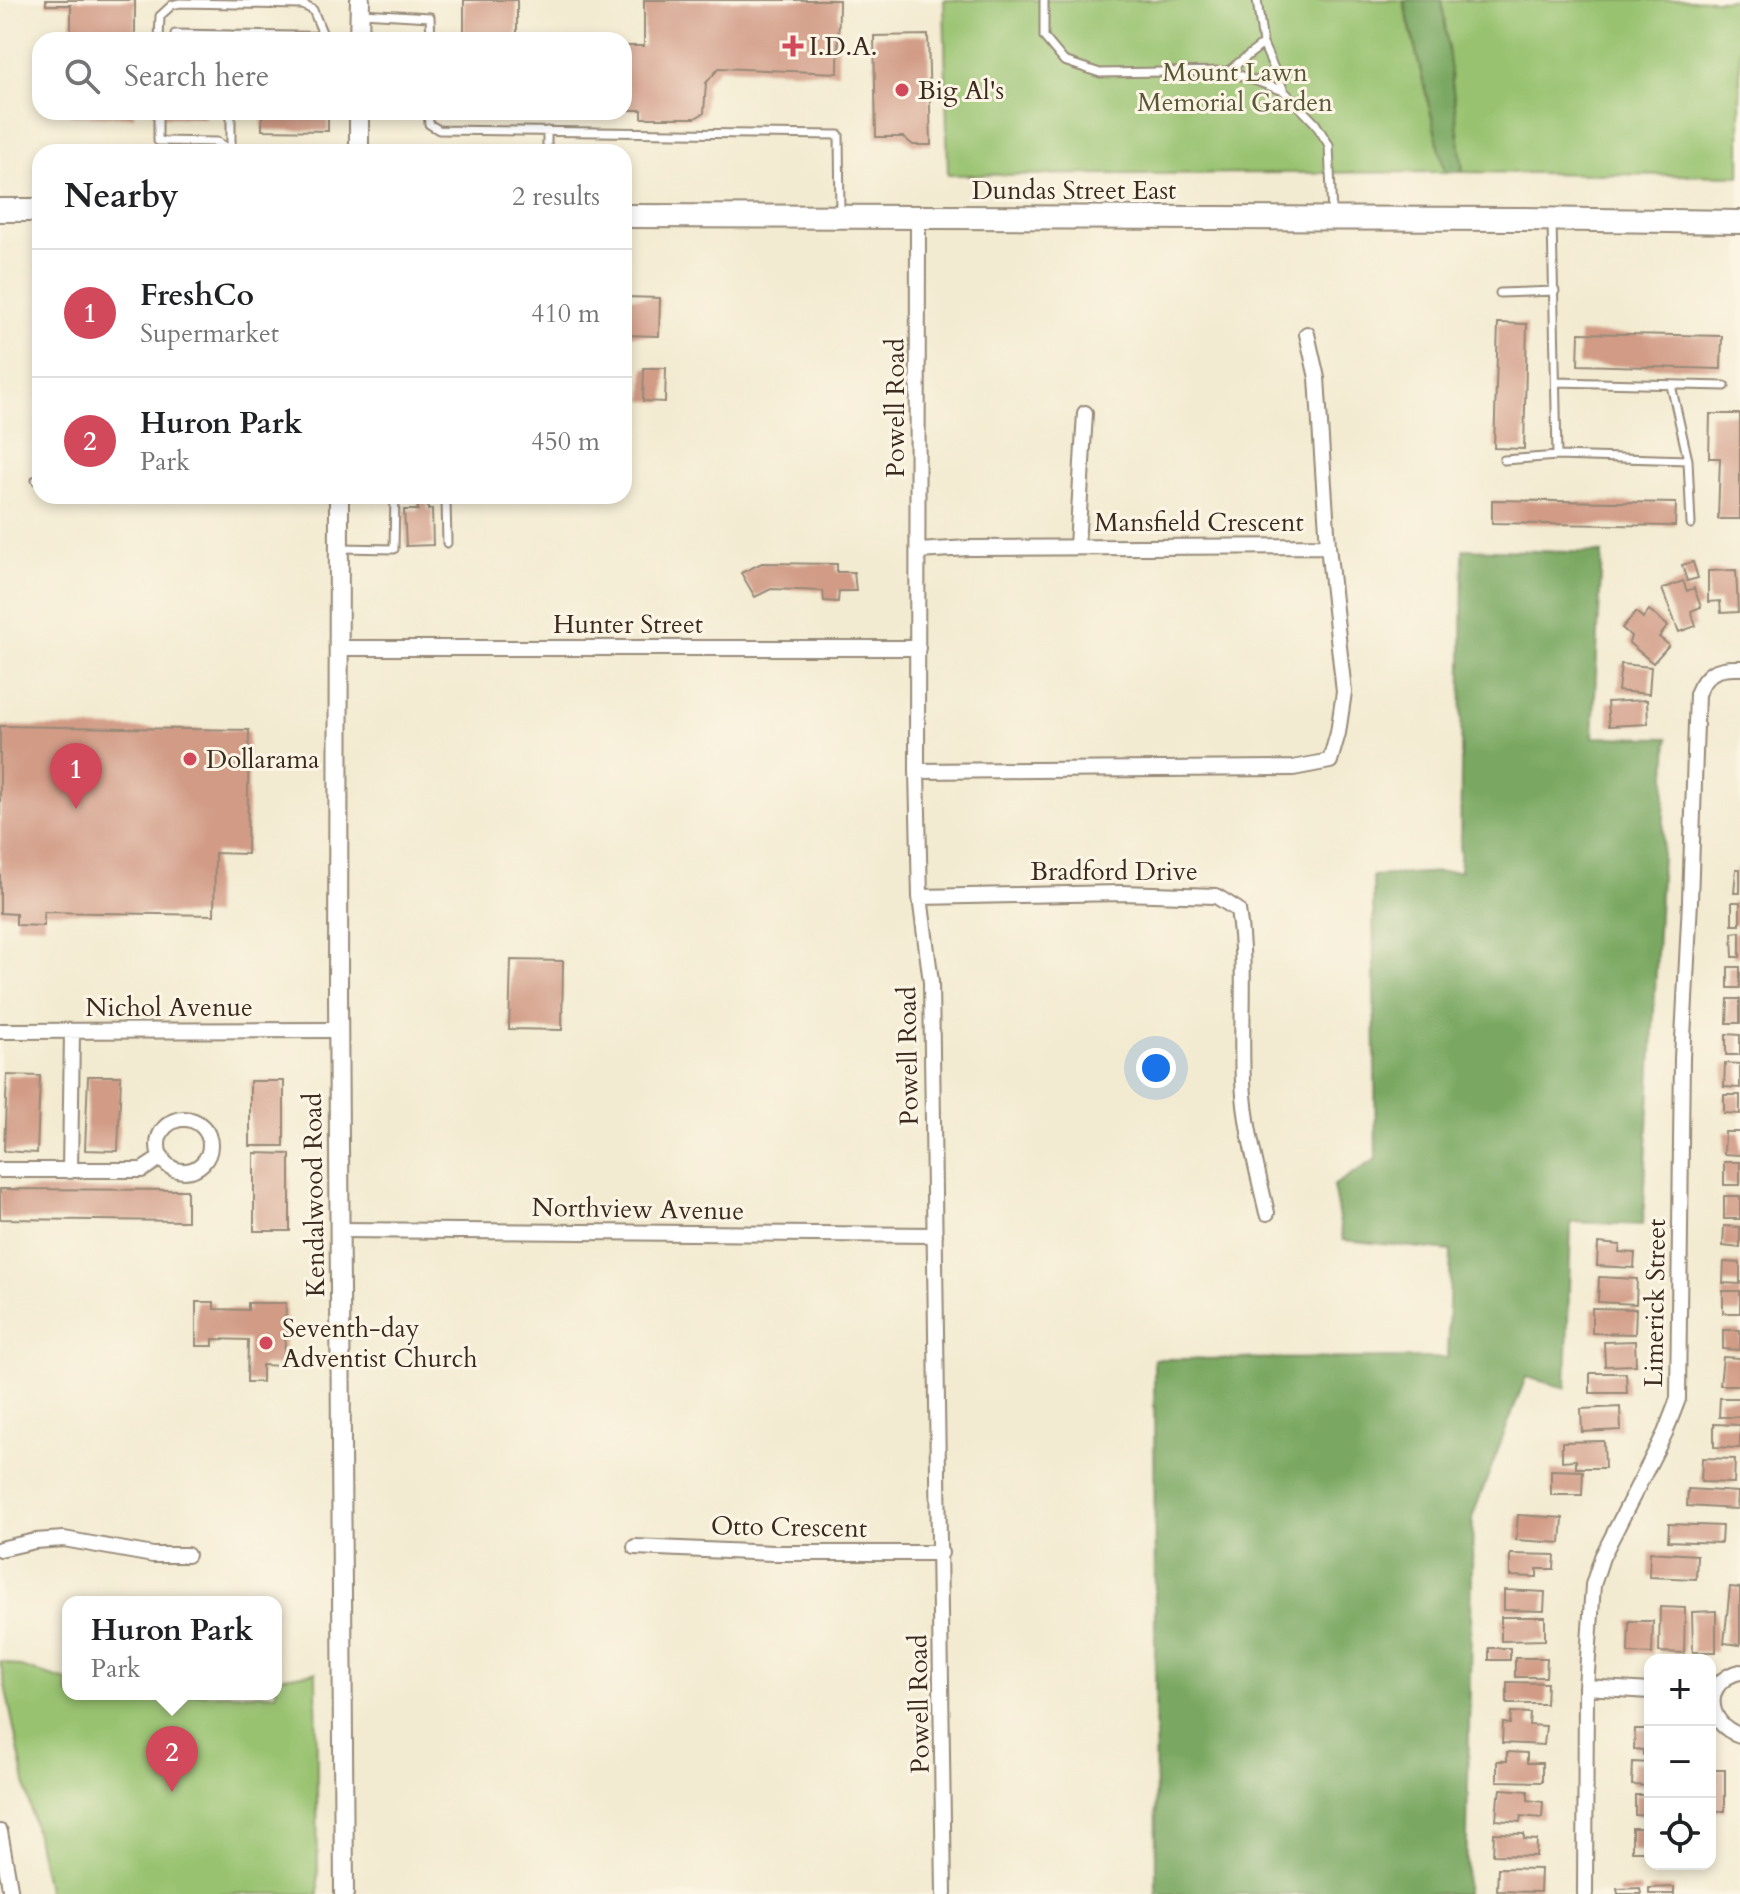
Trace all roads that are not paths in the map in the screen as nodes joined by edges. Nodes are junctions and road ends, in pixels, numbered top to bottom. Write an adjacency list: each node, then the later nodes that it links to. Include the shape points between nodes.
1 (1044, 0): 9 (lane, via 1044,37 1064,61 1100,73)
2 (1257, 0): 8 (lane)
3 (360, 6): 6 (street); 7 (lane, via 430,17)
4 (159, 32): 5 (lane, via 160,16 180,3 303,5 313,10)
5 (322, 32)
6 (360, 32)
7 (431, 32)
8 (1263, 44): 9 (lane); 10 (lane)
9 (1228, 71): 10 (lane)
10 (1284, 91): 25 (lane, via 1329,145)
11 (158, 120): 16 (lane, via 158,141)
12 (231, 120): 17 (lane)
13 (359, 120): 18 (street)
14 (429, 120): 15 (lane, via 439,130)
15 (547, 131): 19 (lane); 23 (lane, via 839,135)
16 (221, 144)
17 (233, 144)
18 (359, 144)
19 (547, 144)
20 (0, 210): 21 (main road)
21 (32, 210)
22 (632, 216): 23 (main road, Dundas Street East)
23 (841, 217): 24 (main road, Dundas Street East)
24 (918, 218): 25 (main road, Dundas Street East); 46 (street, Powell Road)
25 (1332, 219): 26 (main road, Dundas Street East)
26 (1552, 219): 27 (main road, Dundas Street East); 28 (lane)
27 (1740, 222)
28 (1555, 291): 29 (lane); 31 (lane)
29 (1500, 293)
30 (1307, 334): 44 (street, via 1317,378)
31 (1556, 382): 32 (lane); 35 (lane)
32 (1671, 385): 33 (lane); 37 (lane)
33 (1725, 386)
34 (1085, 413): 43 (street)
35 (1557, 456): 36 (lane); 37 (lane)
36 (1504, 460)
37 (1688, 460): 41 (lane)
38 (339, 504): 45 (street, Kendalwood Road)
39 (395, 504): 45 (lane, via 394,549)
40 (446, 504): 42 (lane)
41 (1691, 524)
42 (447, 543)
43 (1077, 546): 44 (street, Mansfield Crescent); 46 (street, Mansfield Crescent)
44 (1328, 546): 50 (street, Mansfield Crescent, via 1344,692 1330,761 1293,768)
45 (338, 548): 47 (street, Kendalwood Road)
46 (918, 551): 48 (street, Powell Road)
47 (339, 648): 48 (street, Hunter Street); 52 (street, Kendalwood Road)
48 (918, 648): 50 (street, Powell Road)
49 (1740, 668): 66 (street, Limerick Street, via 1712,671 1697,694 1682,1058 1678,1399 1593,1585)
50 (917, 771): 51 (street, Powell Road)
51 (920, 897): 58 (street, Bradford Drive, via 1216,896 1238,910 1245,1118); 60 (street, Powell Road, via 931,982)
52 (338, 1030): 54 (street, Nichol Avenue); 59 (street, Kendalwood Road)
53 (0, 1031): 54 (street, Nichol Avenue)
54 (72, 1032): 57 (street)
55 (162, 1157): 57 (street, via 142,1170)
56 (0, 1170): 57 (street)
57 (70, 1171)
58 (1267, 1213)
59 (341, 1230): 60 (street, Northview Avenue); 73 (street, Kendalwood Road)
60 (935, 1235): 63 (street, Powell Road)
61 (635, 1547): 63 (street, Otto Crescent)
62 (0, 1549): 64 (street, via 64,1539 153,1555)
63 (941, 1553): 74 (street, Powell Road)
64 (187, 1555)
65 (1740, 1672): 67 (street)
66 (1586, 1687): 68 (street); 75 (street, Limerick Street)
67 (1716, 1689)
68 (1644, 1691)
69 (1716, 1716): 70 (street)
70 (1740, 1735)
71 (0, 1832): 72 (street)
72 (11, 1894)
73 (344, 1894)
74 (944, 1894)
75 (1585, 1894)

